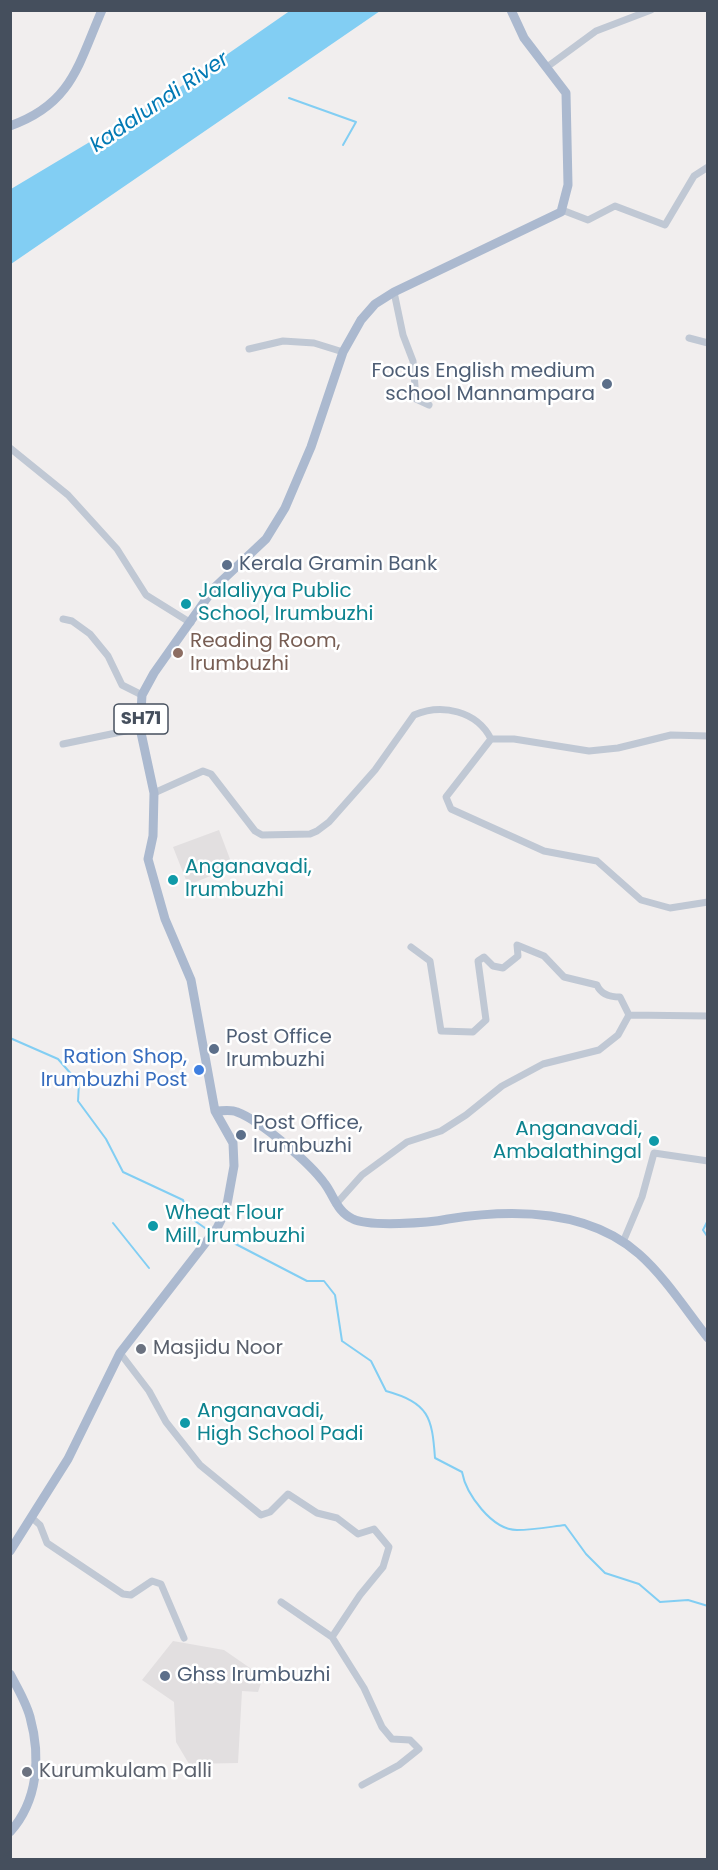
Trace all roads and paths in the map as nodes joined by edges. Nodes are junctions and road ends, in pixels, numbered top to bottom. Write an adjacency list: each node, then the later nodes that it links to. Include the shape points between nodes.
1 (102, 10): 5 (main road, via 74,78 36,117)
2 (511, 10): 4 (main road, via 524,38)
3 (651, 10): 4 (street, via 596,31)
4 (547, 68): 7 (main road, via 567,93 568,185)
5 (10, 126)
6 (708, 168): 7 (street, via 694,176 664,225 615,206 588,220)
7 (562, 210): 8 (main road, SH71)
8 (394, 292): 12 (main road, SH71, via 375,304 361,320); 13 (street, via 413,361 417,399)
9 (689, 338): 10 (street)
10 (708, 343)
11 (249, 349): 12 (street, via 283,341 314,343)
12 (343, 352): 16 (main road, SH71, via 311,447 285,508 266,539 214,588)
13 (429, 405)
14 (10, 448): 16 (street, via 68,495 117,549 146,595)
15 (63, 619): 17 (street, via 90,634 108,656 122,685)
16 (191, 623): 17 (main road, SH71)
17 (142, 695): 18 (main road, SH71)
18 (140, 728): 21 (street); 22 (main road, SH71)
19 (708, 736): 20 (street, via 671,735 589,751 514,738)
20 (492, 739): 22 (street, via 484,727 466,715 442,708 414,715 375,770 329,822 310,834 262,835 255,831 211,774 203,771); 23 (street, via 446,797 451,809 544,851 597,861 641,900 670,908)
21 (63, 744)
22 (154, 792): 27 (main road, SH71, via 148,859 165,919 191,980)
23 (708, 902)
24 (411, 947): 25 (street, via 430,961 441,1031 473,1032 486,1020 478,961 484,957 493,966 503,968 518,956 517,945 544,956 564,977 597,985 599,991 620,997)
25 (629, 1015): 26 (street); 29 (street, via 618,1035 599,1050 543,1064 502,1086 441,1131 407,1142 362,1175)
26 (708, 1016)
27 (215, 1111): 29 (main road, via 236,1111 274,1136 325,1184); 32 (main road, SH71, via 233,1143 234,1166 226,1210 210,1239)
28 (708, 1161): 30 (street, via 654,1153)
29 (336, 1204): 30 (main road, via 352,1219 374,1222 431,1222 518,1214 567,1219 601,1229)
30 (623, 1242): 31 (main road, via 655,1271)
31 (708, 1338)
32 (120, 1353): 33 (main road, SH71, via 82,1434); 36 (street, via 200,1466 251,1508 261,1515 270,1512 288,1494 317,1513 337,1518 358,1534 374,1529 389,1547 382,1567)
33 (32, 1517): 34 (main road, SH71); 37 (street, via 47,1543 123,1593 131,1595 152,1581 160,1584)
34 (11, 1551)
35 (281, 1602): 36 (street)
36 (332, 1637): 39 (street, via 364,1688 382,1727 392,1739 410,1740 419,1749)
37 (184, 1638)
38 (10, 1674): 40 (main road, via 30,1716 36,1758 32,1797 22,1820)
39 (362, 1785)
40 (10, 1833)

